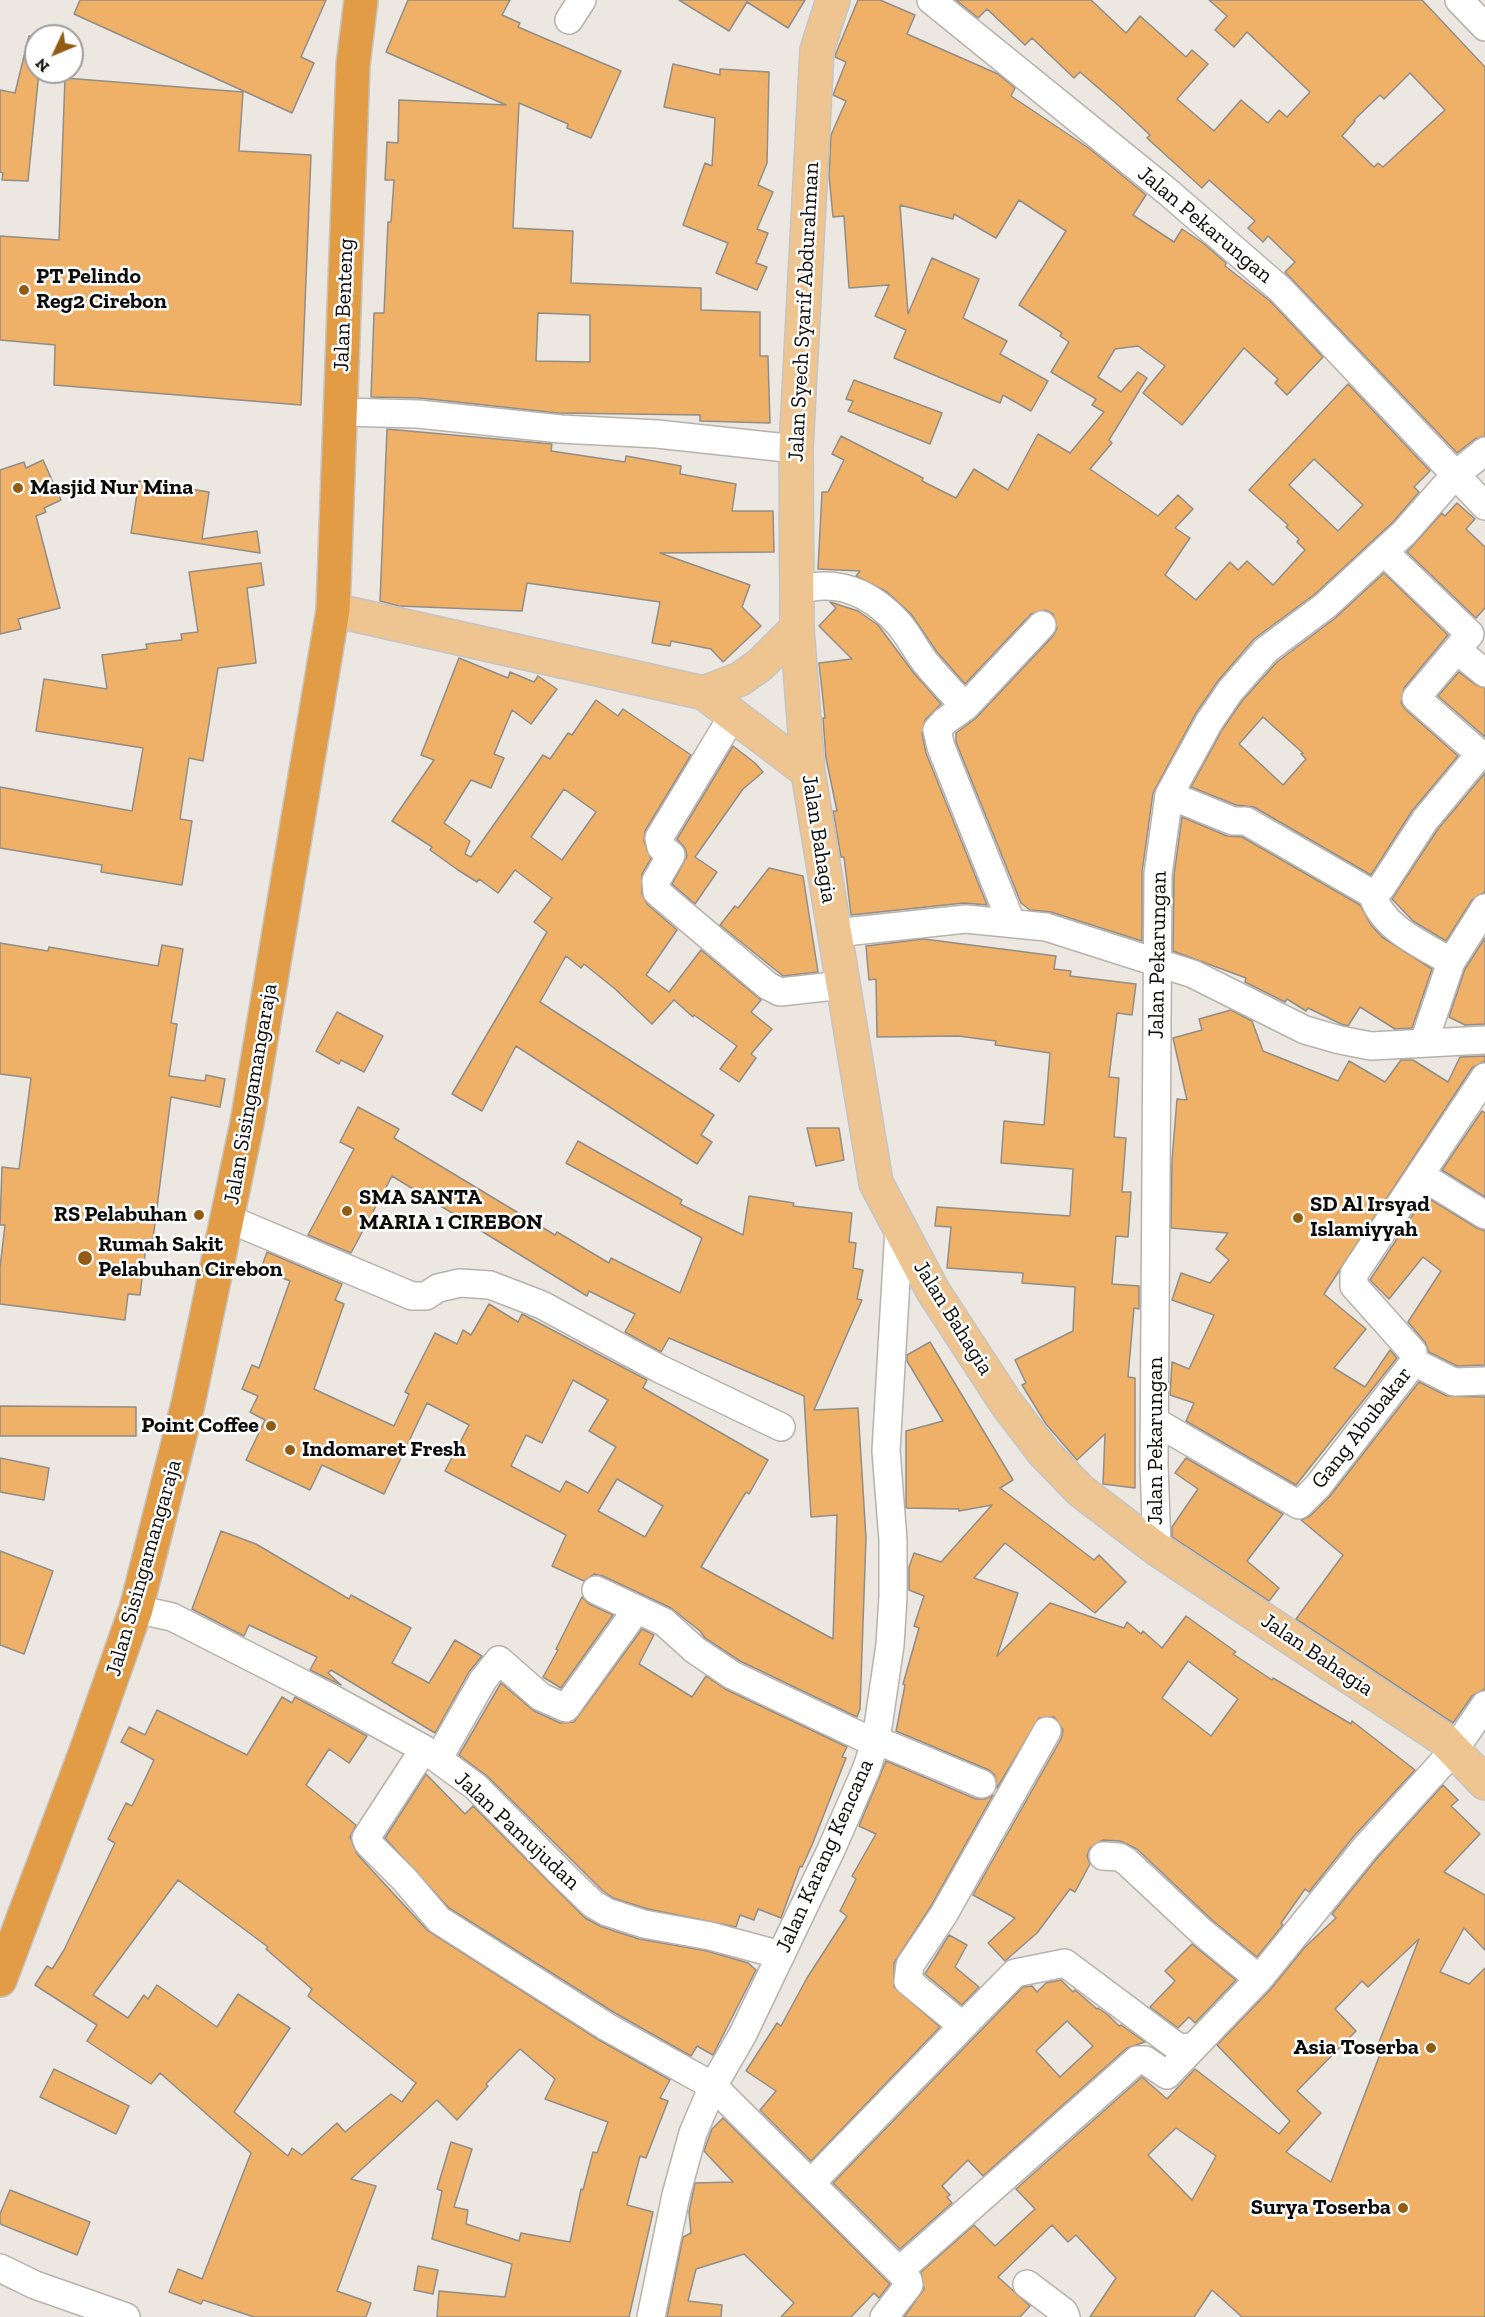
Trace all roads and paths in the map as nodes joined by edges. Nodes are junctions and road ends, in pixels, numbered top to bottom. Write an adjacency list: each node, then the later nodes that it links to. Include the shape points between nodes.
1 (361, 0): 6 (highway, Jalan Benteng, via 353,64)
2 (833, 0): 7 (main road, Jalan Syech Syarif Abdurahman, via 817,50)
3 (931, 0): 9 (street, Jalan Pekarungan, via 1168,192 1281,290)
4 (1459, 0): 5 (street)
5 (1485, 27)
6 (340, 412): 7 (street, via 418,414); 13 (highway, Jalan Benteng)
7 (796, 450): 12 (main road, Jalan Syech Syarif Abdurahman)
8 (1485, 451): 9 (street)
9 (1455, 475): 10 (street, Jalan Pekarungan); 11 (street, Jalan Pekarungan)
10 (1485, 506)
11 (1384, 552): 16 (street, via 1470,634); 22 (street, Jalan Pekarungan, via 1325,606 1266,650 1209,722)
12 (797, 591): 15 (main road, Jalan Syech Syarif Abdurahman); 19 (street, via 838,585 865,594 899,624 925,662)
13 (333, 610): 18 (main road); 35 (highway, Jalan Sisingamangaraja, via 266,1020)
14 (1042, 625): 19 (street)
15 (797, 628): 18 (main road, via 740,679); 21 (main road, Jalan Bahagia)
16 (1457, 650): 17 (street); 23 (street, via 1416,698 1480,753 1425,820 1381,888)
17 (1485, 674)
18 (704, 693): 20 (main road)
19 (965, 707): 25 (street, via 937,729)
20 (732, 717): 21 (main road); 29 (street, via 659,838 661,848 671,855 656,881 657,892 768,986 780,992)
21 (808, 772): 26 (main road, Jalan Bahagia)
22 (1170, 795): 23 (street, via 1233,821 1246,821); 27 (street, Jalan Pekarungan, via 1158,874)
23 (1372, 893): 28 (street, via 1375,906 1389,924)
24 (1485, 908): 28 (street)
25 (1011, 922): 26 (street, via 966,919); 27 (street, via 1046,927)
26 (835, 933): 29 (main road, Jalan Bahagia)
27 (1157, 961): 31 (street, via 1233,993 1305,1030 1371,1046); 39 (street, Jalan Pekarungan)
28 (1451, 962): 31 (street)
29 (843, 985): 36 (main road, Jalan Bahagia, via 876,1183)
30 (1485, 1040): 31 (street)
31 (1424, 1042)
32 (1481, 1090): 33 (street)
33 (1420, 1175): 34 (street); 37 (street, via 1353,1277 1354,1287 1413,1352)
34 (1485, 1215)
35 (228, 1219): 40 (street, via 412,1296 426,1296 438,1288 460,1283 490,1285 542,1305 660,1369); 43 (highway, Jalan Sisingamangaraja, via 189,1404)
36 (899, 1227): 41 (main road, Jalan Bahagia, via 933,1291 1006,1403 1044,1453 1081,1491); 47 (street, Jalan Karang Kencana, via 886,1451 894,1597)
37 (1414, 1362): 38 (street, via 1454,1382); 39 (street, Gang Abubakar, via 1299,1505)
38 (1485, 1381)
39 (1156, 1422): 41 (street, Jalan Pekarungan)
40 (781, 1426)
41 (1157, 1549): 48 (main road, Jalan Bahagia)
42 (596, 1590): 44 (street)
43 (136, 1609): 49 (street, Jalan Pamujudan, via 172,1617); 55 (highway, Jalan Sisingamangaraja)
44 (637, 1609): 47 (street, via 664,1622 695,1650 732,1675); 49 (street, via 566,1708 541,1697 499,1659)
45 (1485, 1705): 48 (street)
46 (1047, 1731): 56 (street, via 944,1914 907,1969 908,1981 958,2022)
47 (875, 1741): 51 (street); 53 (street, Jalan Karang Kencana, via 831,1850)
48 (1455, 1749): 50 (main road, Jalan Bahagia); 54 (street, via 1366,1847)
49 (431, 1754): 53 (street, Jalan Pamujudan, via 476,1787 593,1904 644,1924); 58 (street, via 366,1838 368,1844 455,1932 607,2027)
50 (1485, 1783)
51 (982, 1784)
52 (1103, 1856): 54 (street, via 1126,1861)
53 (781, 1955): 58 (street, Jalan Karang Kencana)
54 (1259, 1979): 57 (street)
55 (0, 1980)
56 (960, 2029): 57 (street, via 1015,1972 1065,1963 1172,2043); 59 (street)
57 (1191, 2048): 61 (street, via 1167,2075 1145,2060 1137,2060)
58 (713, 2086): 59 (street); 64 (street, Jalan Karang Kencana, via 688,2154)
59 (811, 2183): 61 (street)
60 (0, 2268): 63 (street, via 35,2285)
61 (899, 2271): 65 (street, via 909,2285)
62 (1027, 2284): 66 (street)
63 (126, 2317)
64 (651, 2317)
65 (884, 2317)
66 (1066, 2317)

